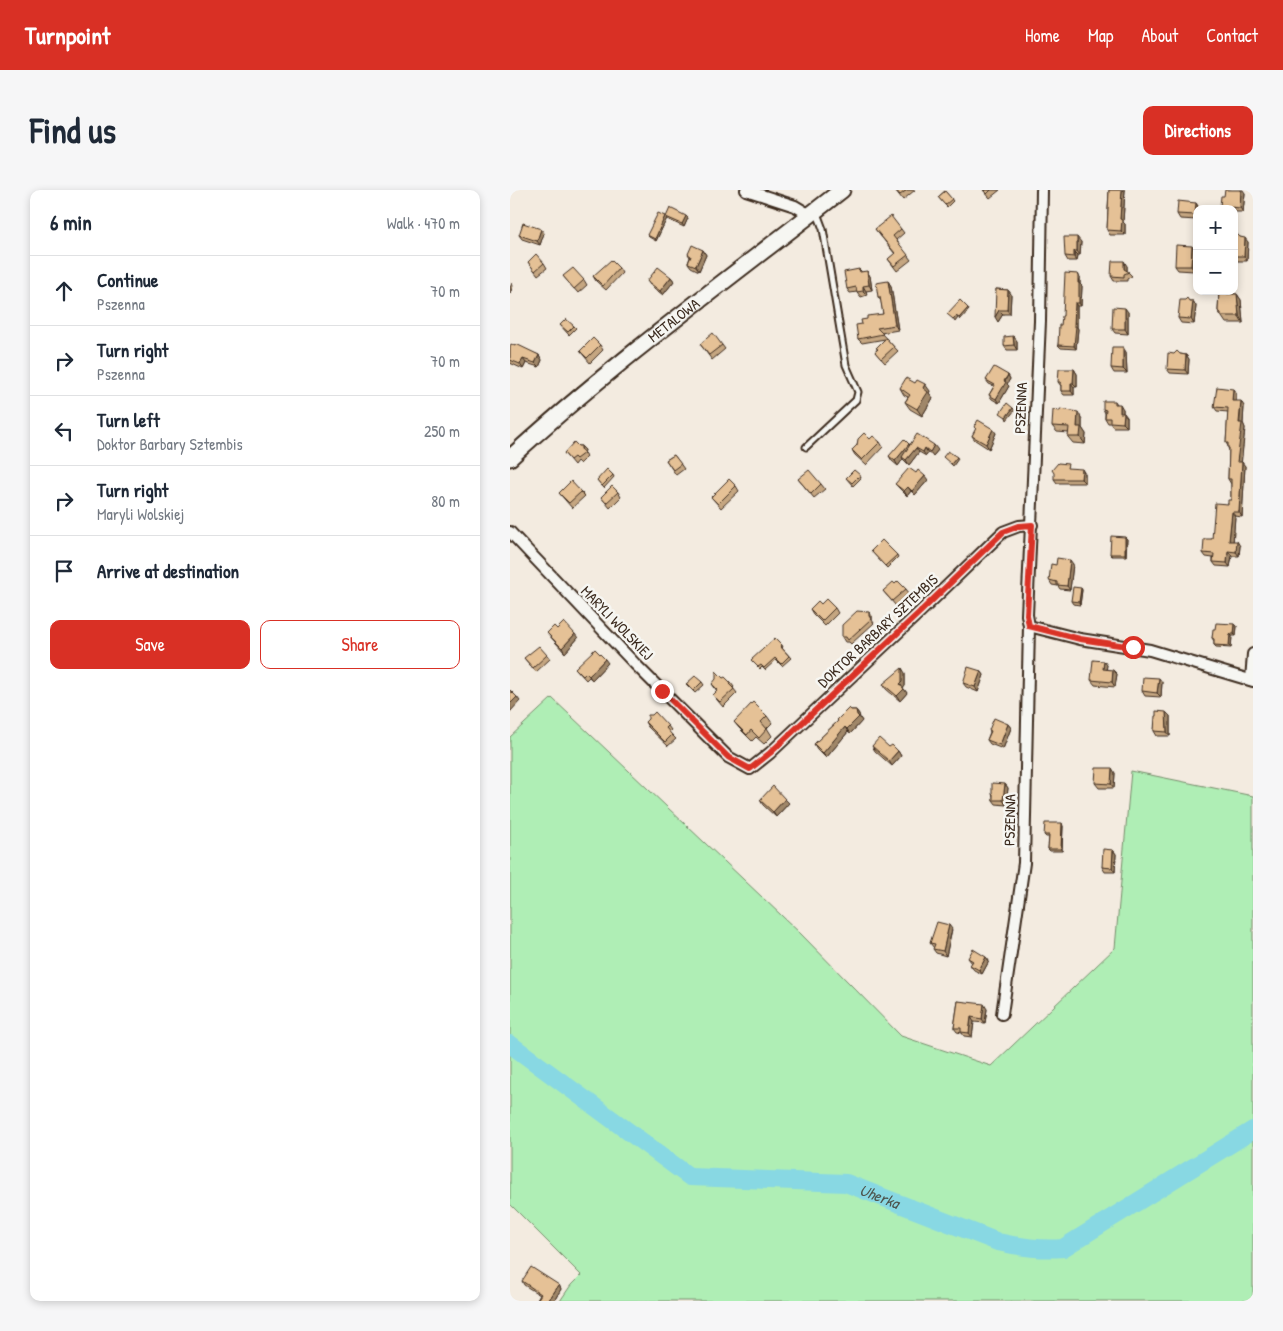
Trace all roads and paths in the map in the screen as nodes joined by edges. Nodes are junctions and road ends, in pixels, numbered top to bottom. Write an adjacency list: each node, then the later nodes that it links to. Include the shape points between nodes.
1 (746, 190): 4 (street)
2 (842, 190): 4 (street, METALOWA)
3 (1042, 190): 7 (street, PSZENNA)
4 (813, 213): 5 (lane, via 823,229 846,365 858,392 856,400); 6 (street, METALOWA, via 635,351)
5 (806, 447)
6 (510, 458)
7 (1032, 525): 9 (street, PSZENNA); 12 (street, DOKTOR BARBARY SZTEMBIS, via 1003,532)
8 (510, 532): 12 (street, MARYLI WOLSKIEJ, via 728,757)
9 (1029, 626): 11 (street, via 1080,639 1150,650); 13 (street, PSZENNA, via 1024,863)
10 (1253, 654): 11 (street)
11 (1252, 681)
12 (750, 769)
13 (1002, 1014)

